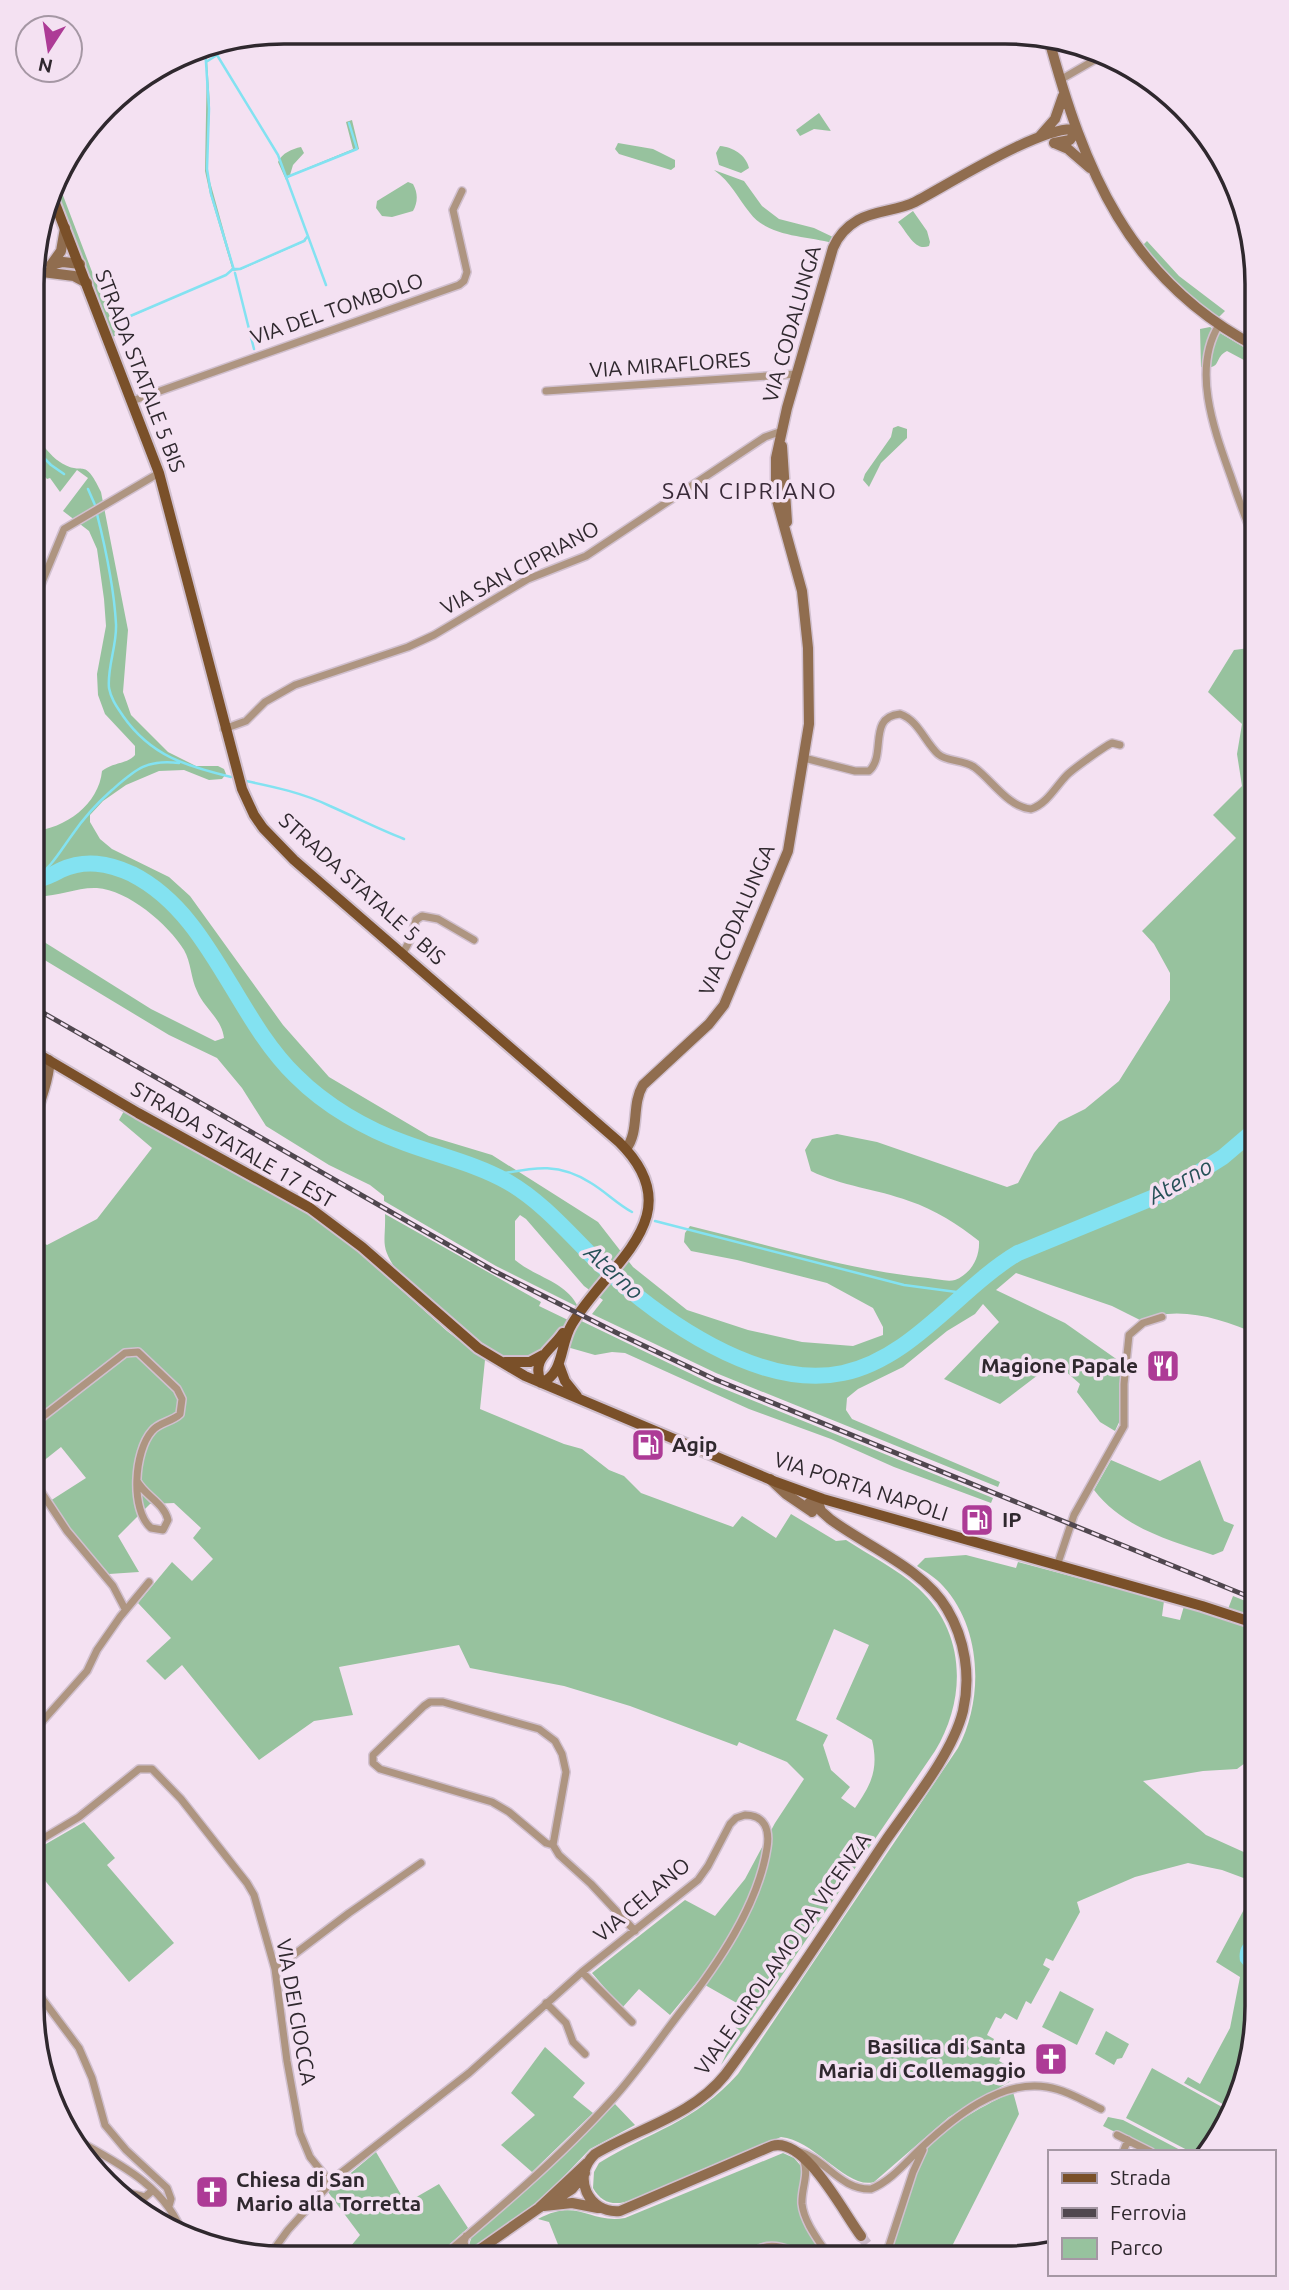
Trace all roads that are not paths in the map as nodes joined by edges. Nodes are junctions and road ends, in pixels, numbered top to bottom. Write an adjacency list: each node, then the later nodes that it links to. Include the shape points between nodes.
1 (1051, 48): 3 (main road)
2 (1092, 61): 3 (street)
3 (1060, 80): 4 (main road)
4 (1063, 92): 5 (main road); 6 (main road, VIA CODALUNGA, via 1055,119)
5 (1077, 130): 6 (main road, VIA CODALUNGA, via 1062,129); 7 (main road, via 1070,140); 8 (main road)
6 (1034, 141): 7 (main road, VIA CODALUNGA); 17 (main road, VIA CODALUNGA, via 909,205 863,218 846,229 833,248)
7 (1054, 143): 8 (main road, VIA CODALUNGA)
8 (1096, 174): 15 (main road, via 1145,259)
9 (462, 191): 19 (street, VIA DEL TOMBOLO, via 453,210 467,272 459,285)
10 (57, 207): 11 (main road, STRADA STATALE 5 BIS)
11 (65, 227): 12 (main road, STRADA STATALE 5 BIS); 13 (main road, via 61,251)
12 (80, 264): 13 (main road, via 73,271); 14 (main road, STRADA STATALE 5 BIS)
13 (46, 270): 14 (main road)
14 (87, 283): 19 (main road, STRADA STATALE 5 BIS)
15 (1219, 325): 16 (main road); 22 (street, via 1208,364 1209,414)
16 (1245, 340)
17 (797, 374): 18 (street, VIA MIRAFLORES); 20 (main road, VIA CODALUNGA)
18 (546, 391)
19 (132, 401): 21 (main road, STRADA STATALE 5 BIS)
20 (782, 431): 24 (street, VIA SAN CIPRIANO, via 765,437 586,556 528,579 408,647 295,685 265,702 246,721); 26 (main road, VIA CODALUNGA, via 785,505 807,628 810,707)
21 (159, 473): 23 (street, via 64,529); 24 (main road, STRADA STATALE 5 BIS)
22 (1245, 519)
23 (44, 577)
24 (224, 729): 28 (main road, STRADA STATALE 5 BIS, via 242,789 263,828)
25 (1121, 745): 26 (street, via 1105,746 1031,809 1015,804 968,763 938,754 913,722 900,714 881,726 876,761 869,771)
26 (804, 758): 35 (main road, VIA CODALUNGA, via 788,850 729,995 709,1024 643,1085)
27 (474, 940): 28 (street, via 438,919 422,916 416,920)
28 (403, 953): 35 (main road, STRADA STATALE 5 BIS)
29 (44, 1057): 30 (main road, STRADA STATALE 17 EST)
30 (49, 1060): 31 (main road); 32 (main road, STRADA STATALE 17 EST); 33 (main road)
31 (44, 1062)
32 (69, 1072): 33 (main road, via 58,1072); 39 (main road, STRADA STATALE 17 EST, via 310,1208)
33 (46, 1081): 34 (main road)
34 (44, 1088)
35 (626, 1149): 36 (main road, STRADA STATALE 5 BIS, via 647,1189 646,1222)
36 (597, 1290): 38 (main road, STRADA STATALE 5 BIS); 40 (main road, STRADA STATALE 5 BIS, via 569,1328)
37 (1161, 1317): 52 (street, via 1143,1323 1129,1335 1124,1426 1074,1515)
38 (545, 1354): 39 (main road, via 530,1362); 41 (main road, via 537,1366)
39 (499, 1362): 41 (main road, STRADA STATALE 17 EST)
40 (559, 1362): 41 (main road, STRADA STATALE 5 BIS, via 554,1375); 42 (main road, via 565,1381)
41 (541, 1383): 42 (main road, VIA PORTA NAPOLI)
42 (581, 1400): 44 (main road, VIA PORTA NAPOLI)
43 (44, 1417): 45 (street, via 125,1353 138,1352 177,1389 182,1405 177,1417 149,1435)
44 (770, 1479): 47 (main road, VIA PORTA NAPOLI); 49 (main road, VIALE GIROLAMO DA VICENZA)
45 (137, 1481): 45 (street, via 143,1520 155,1530 163,1530 166,1512)
46 (44, 1496): 54 (street, via 113,1586)
47 (816, 1497): 48 (main road, VIA PORTA NAPOLI); 49 (main road, via 809,1503); 50 (main road, VIALE GIROLAMO DA VICENZA)
48 (833, 1502): 50 (main road, via 824,1506); 52 (main road, VIA PORTA NAPOLI)
49 (812, 1512): 51 (main road, VIALE GIROLAMO DA VICENZA)
50 (824, 1514): 51 (main road, VIALE GIROLAMO DA VICENZA)
51 (842, 1529): 75 (main road, VIALE GIROLAMO DA VICENZA, via 917,1576 946,1606 960,1639 967,1675 954,1736 720,2082 689,2107)
52 (1057, 1566): 55 (main road, VIA PORTA NAPOLI)
53 (149, 1582): 54 (street)
54 (125, 1609): 56 (street, via 87,1671)
55 (1245, 1620)
56 (44, 1720)
57 (44, 1838): 61 (street, VIA DEI CIOCCA, via 79,1817 139,1769 152,1769 251,1889)
58 (553, 1845): 58 (street, via 499,1805 380,1769 373,1763 373,1755 433,1702 539,1729 558,1745 565,1767); 60 (street)
59 (421, 1863): 61 (street)
60 (635, 1931): 62 (street, VIA CELANO); 88 (street, VIA CELANO, via 698,1880 736,1818 748,1814 763,1821 768,1844 758,1883 708,1976 609,2103)
61 (275, 1969): 78 (street, VIA DEI CIOCCA, via 300,2133 310,2157)
62 (582, 1972): 64 (street, VIA CELANO); 65 (street)
63 (44, 2001): 84 (street, via 79,2048 105,2125 167,2188)
64 (546, 2003): 66 (street, via 566,2023 573,2042); 78 (street, VIA CELANO, via 488,2057)
65 (632, 2022)
66 (585, 2054)
67 (1101, 2109): 70 (street, via 1055,2089 1017,2087 978,2105)
68 (1117, 2135): 69 (street)
69 (1128, 2140): 71 (street); 72 (street)
70 (927, 2143): 77 (street); 83 (street)
71 (1125, 2150)
72 (1147, 2150)
73 (798, 2152): 77 (street, via 810,2155 857,2187 871,2189); 86 (main road, via 776,2145 629,2209); 89 (main road); 94 (street, via 806,2171 803,2209)
74 (95, 2153): 80 (street)
75 (590, 2160): 76 (main road); 79 (main road, VIALE GIROLAMO DA VICENZA)
76 (585, 2173): 79 (main road); 81 (main road)
77 (891, 2176): 83 (street, via 903,2179)
78 (330, 2182): 91 (street, VIA CELANO)
79 (571, 2185): 81 (main road); 85 (main road)
80 (153, 2190): 82 (street, via 145,2197); 84 (street)
81 (586, 2193): 86 (main road)
82 (136, 2195)
83 (905, 2196): 95 (street)
84 (169, 2206): 87 (street)
85 (540, 2208): 86 (main road, via 572,2203); 93 (main road)
86 (606, 2210)
87 (178, 2221)
88 (467, 2236): 90 (street, VIA CELANO); 92 (street)
89 (861, 2236)
90 (457, 2245)
91 (277, 2246)
92 (464, 2246)
93 (485, 2246)
94 (823, 2246)
95 (889, 2246)

